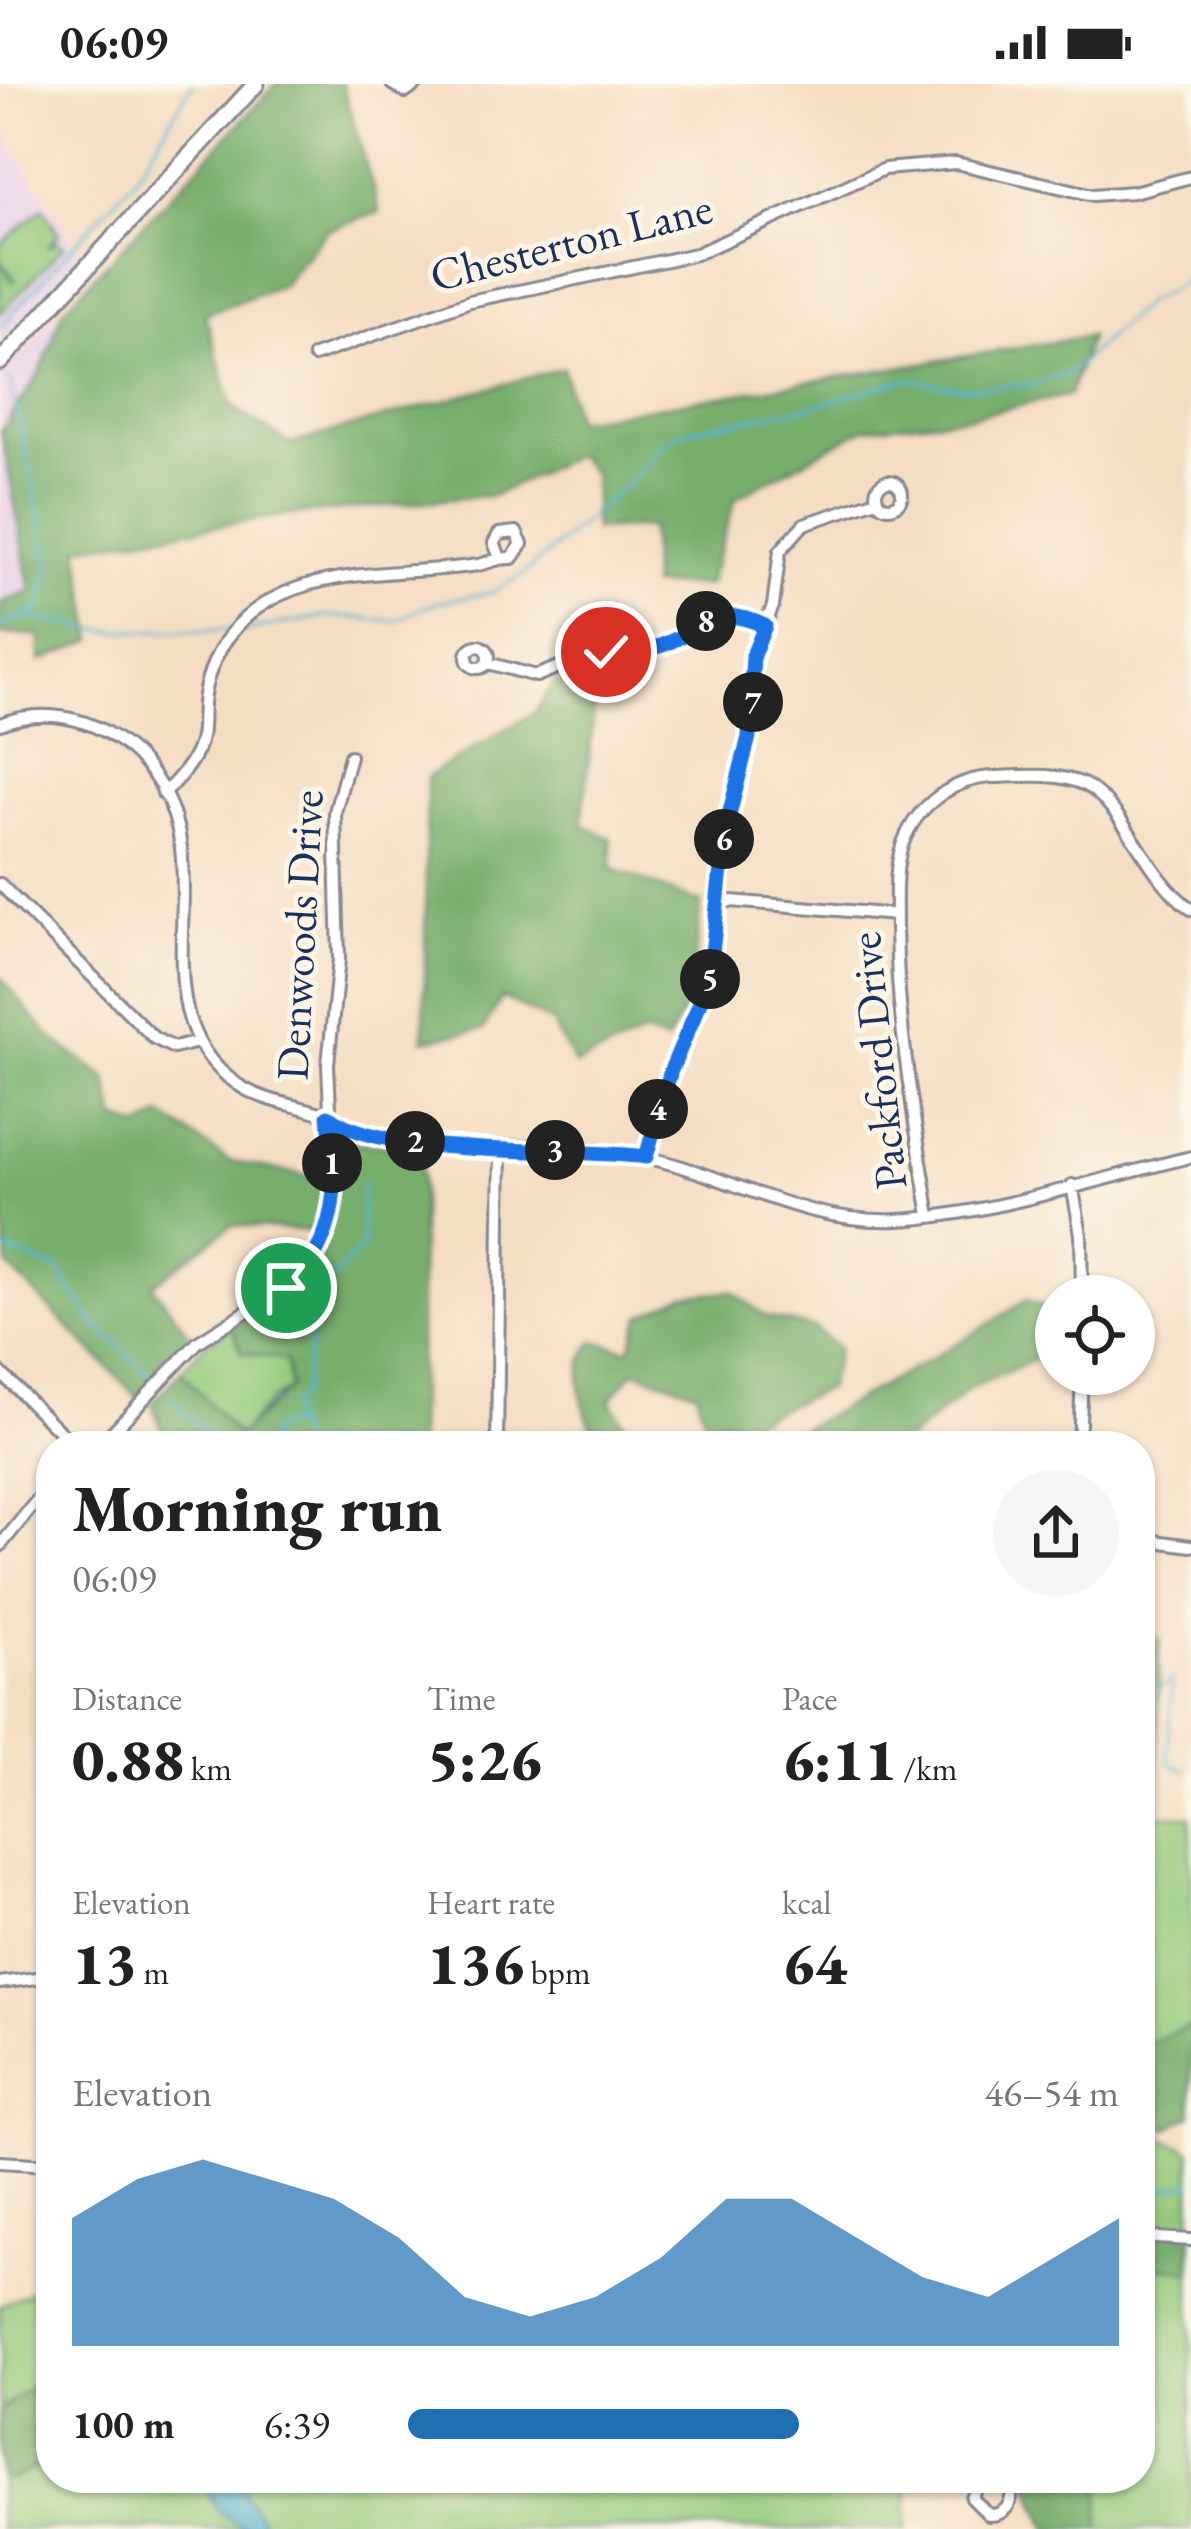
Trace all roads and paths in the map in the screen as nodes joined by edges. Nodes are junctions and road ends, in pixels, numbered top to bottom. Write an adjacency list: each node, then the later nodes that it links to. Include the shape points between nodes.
1 (392, 84): 2 (street, via 406,92)
2 (417, 84)
3 (254, 85): 6 (main road)
4 (1191, 177): 5 (street, Chesterton Lane, via 1093,194 956,163 884,169 696,254 470,301)
5 (314, 356)
6 (0, 362)
7 (877, 500): 9 (street, via 794,530 776,562)
8 (499, 555): 13 (street, via 483,565 382,569 263,604 221,649 206,684 200,753)
9 (765, 626): 10 (street, via 739,614 717,617 661,646 594,653 536,676); 15 (street, via 753,655 749,737)
10 (488, 663)
11 (0, 724): 13 (street, via 48,714 98,725 128,745)
12 (350, 756): 19 (street, Denwoods Drive, via 335,812 339,958)
13 (163, 794): 18 (street, via 181,847 181,980)
14 (0, 884): 18 (street, via 154,1038 173,1048)
15 (719, 900): 17 (street); 22 (street, via 704,1000 671,1070)
16 (1191, 909): 17 (street, Packford Drive, via 1153,873 1095,791 1063,778 1014,776 963,783 919,814 902,847)
17 (896, 915): 24 (street, Packford Drive, via 899,1021)
18 (198, 1042): 19 (street, via 236,1084)
19 (328, 1116): 20 (street, via 398,1141); 29 (street, Denwoods Drive, via 334,1200 315,1259 286,1288 198,1342)
20 (502, 1147): 22 (street); 30 (street)
21 (1191, 1156): 23 (street)
22 (646, 1157): 24 (street, via 814,1214)
23 (1072, 1185): 24 (street); 25 (street)
24 (930, 1216)
25 (1082, 1275)
26 (0, 1372): 28 (street)
27 (1081, 1395): 31 (street)
28 (59, 1431)
29 (114, 1431)
30 (497, 1431)
31 (1079, 1431)
32 (36, 1502): 34 (street)
33 (1155, 1541): 35 (street)
34 (0, 1546)
35 (1191, 1546)
36 (36, 1978): 37 (street)
37 (0, 1983)
38 (0, 2162): 39 (street)
39 (36, 2164)
40 (1155, 2238): 41 (street)
41 (1191, 2240)
42 (974, 2493): 43 (street, via 977,2509 989,2515 1002,2512)
43 (1011, 2493)

